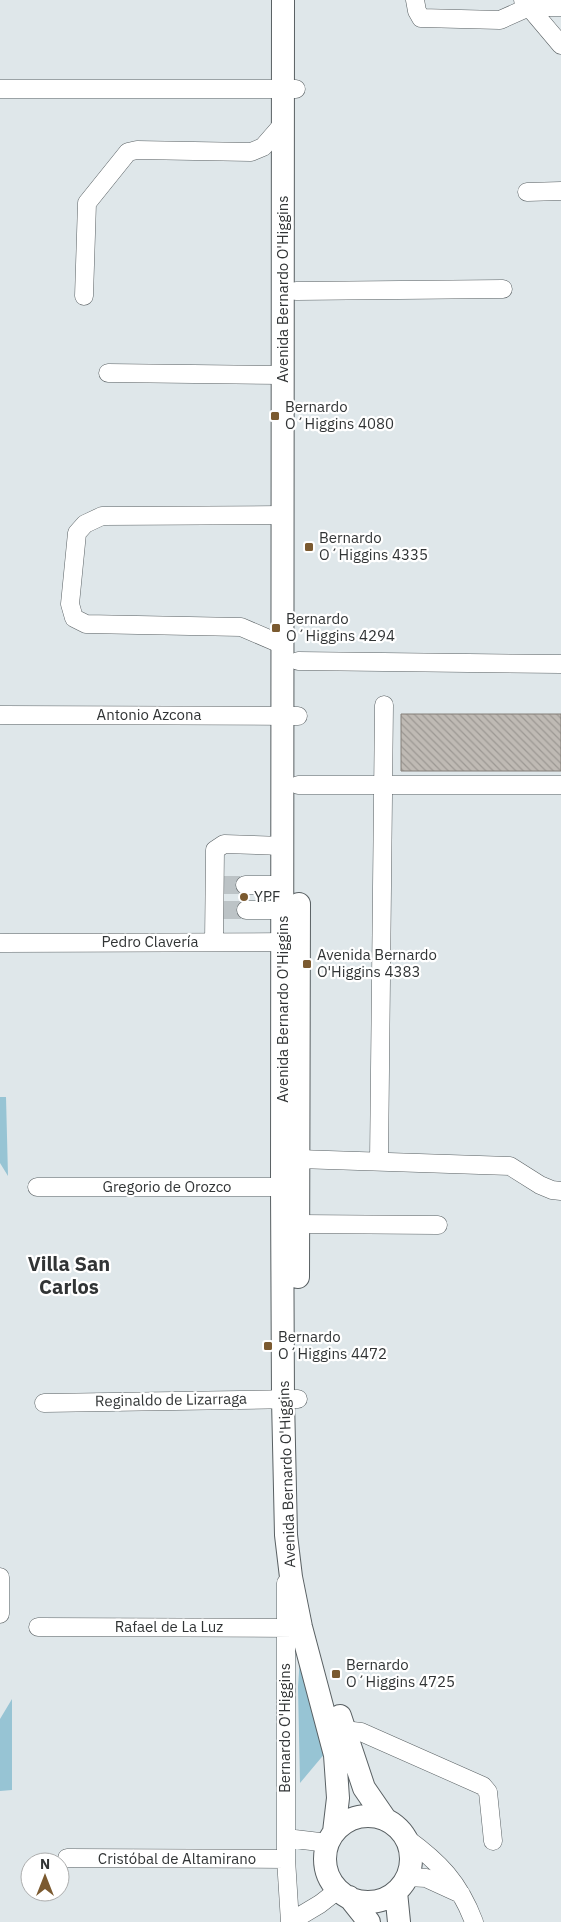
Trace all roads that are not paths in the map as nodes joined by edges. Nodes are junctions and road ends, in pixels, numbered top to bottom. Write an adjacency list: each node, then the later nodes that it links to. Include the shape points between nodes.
1 (283, 0): 8 (main road, Avenida Bernardo O'Higgins)
2 (298, 0): 8 (main road, Avenida Bernardo O'Higgins)
3 (416, 0): 4 (street, via 421,18 500,20)
4 (526, 3): 5 (street); 6 (street)
5 (561, 7)
6 (561, 45)
7 (0, 89): 8 (street)
8 (290, 90): 9 (main road, Avenida Bernardo O'Higgins); 13 (main road, Avenida Bernardo O'Higgins)
9 (283, 124): 13 (main road, Avenida Bernardo O'Higgins); 14 (street, via 264,147 251,152 128,152 87,203)
10 (561, 191): 11 (street)
11 (527, 192)
12 (503, 289): 13 (street)
13 (289, 290): 16 (main road, Avenida Bernardo O'Higgins); 17 (main road, Avenida Bernardo O'Higgins)
14 (84, 296)
15 (108, 373): 16 (street)
16 (283, 375): 17 (main road, Avenida Bernardo O'Higgins)
17 (290, 489): 18 (main road, Avenida Bernardo O'Higgins); 19 (main road, Avenida Bernardo O'Higgins)
18 (283, 515): 19 (main road, Avenida Bernardo O'Higgins); 19 (street, via 102,516 85,524 77,533 70,604 74,618 86,624 241,627)
19 (288, 656): 20 (street); 23 (main road, Avenida Bernardo O'Higgins)
20 (561, 664)
21 (384, 705): 25 (street)
22 (0, 715): 23 (street, Antonio Azcona)
23 (291, 716): 24 (main road, Avenida Bernardo O'Higgins)
24 (291, 785): 25 (street); 27 (main road, Avenida Bernardo O'Higgins); 33 (main road, Avenida Bernardo O'Higgins)
25 (382, 785): 26 (street); 36 (street)
26 (561, 785)
27 (283, 846): 29 (main road, Avenida Bernardo O'Higgins); 32 (street, via 220,845 214,855 218,885)
28 (245, 885): 29 (street)
29 (283, 885): 31 (main road, Avenida Bernardo O'Higgins)
30 (246, 910): 31 (street)
31 (284, 910): 33 (main road, Avenida Bernardo O'Higgins)
32 (214, 942): 33 (street, Pedro Clavería); 34 (street, Pedro Clavería)
33 (292, 942): 35 (main road, Avenida Bernardo O'Higgins); 38 (main road, Avenida Bernardo O'Higgins)
34 (0, 943)
35 (298, 1158): 36 (street); 38 (main road, Avenida Bernardo O'Higgins)
36 (379, 1161): 39 (street, via 510,1166 540,1185)
37 (36, 1187): 38 (street, Gregorio de Orozco)
38 (290, 1187): 40 (main road, Avenida Bernardo O'Higgins); 42 (main road, Avenida Bernardo O'Higgins)
39 (561, 1191)
40 (298, 1224): 41 (street); 42 (main road, Avenida Bernardo O'Higgins)
41 (438, 1225)
42 (290, 1399): 43 (street, Reginaldo de Lizarraga); 47 (main road, Avenida Bernardo O'Higgins, via 286,1535); 48 (main road, Avenida Bernardo O'Higgins, via 303,1564)
43 (44, 1403)
44 (0, 1577): 45 (street)
45 (0, 1614)
46 (38, 1627): 47 (street, Rafael de La Luz)
47 (293, 1628): 48 (main road, Avenida Bernardo O'Higgins); 50 (street, Bernardo O'Higgins)
48 (338, 1731): 49 (main road, Avenida Bernardo O'Higgins, via 364,1788); 51 (main road, Avenida Bernardo O'Higgins, via 338,1777); 53 (street, via 361,1732 483,1786 488,1792)
49 (386, 1820): 51 (main road, via 370,1816 354,1818); 52 (main road)
50 (286, 1838): 51 (street); 55 (street, Bernardo O'Higgins)
51 (331, 1838): 57 (main road, via 326,1868)
52 (406, 1838): 56 (main road, via 411,1853); 58 (street, via 439,1863)
53 (493, 1841)
54 (70, 1858): 55 (street, Cristóbal de Altamirano)
55 (286, 1859): 59 (street, Bernardo O'Higgins)
56 (402, 1884): 57 (main road, via 373,1902); 58 (street, via 426,1878); 61 (main road)
57 (343, 1894): 59 (street); 60 (main road)
58 (462, 1894): 62 (street)
59 (290, 1922)
60 (369, 1922)
61 (399, 1922)
62 (474, 1922)

